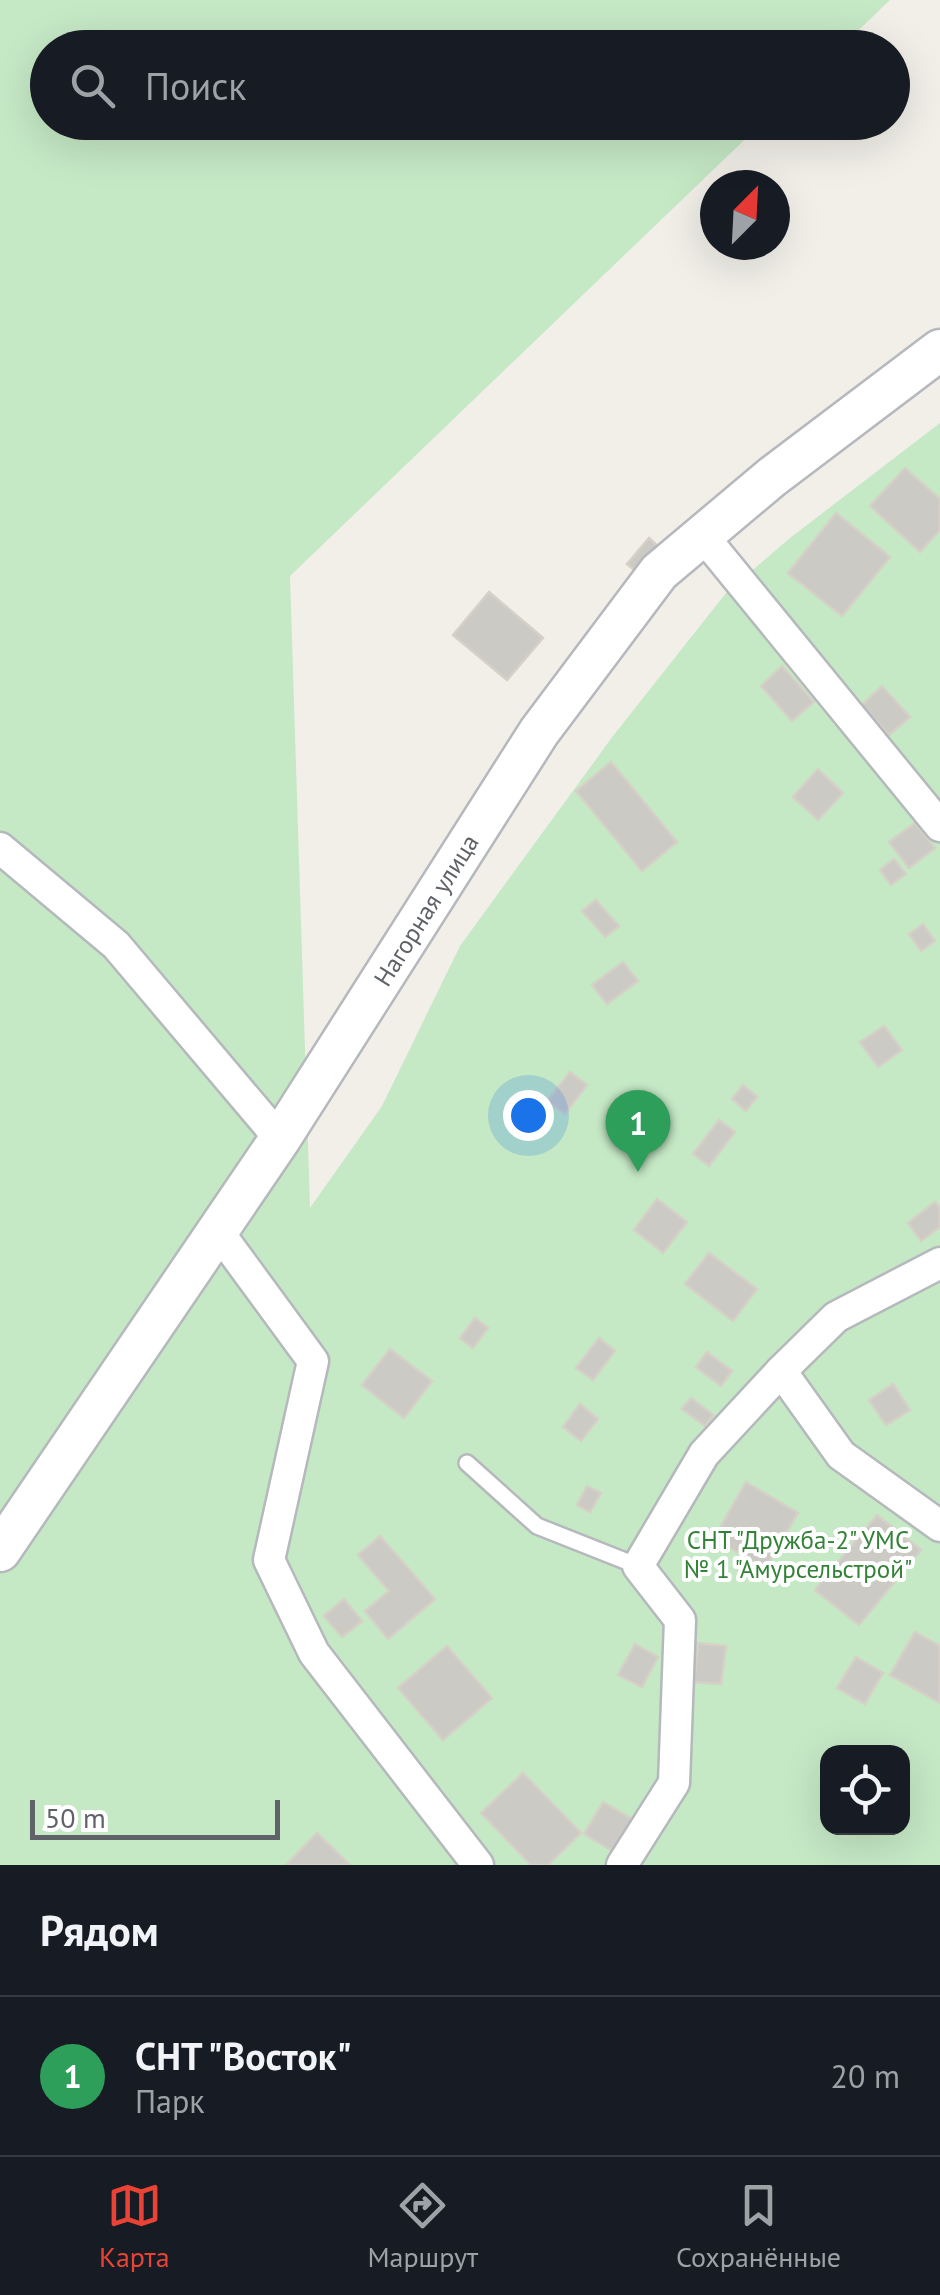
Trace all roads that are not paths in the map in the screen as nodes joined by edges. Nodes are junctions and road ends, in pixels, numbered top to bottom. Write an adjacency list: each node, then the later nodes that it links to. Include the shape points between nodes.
1 (940, 350): 2 (street, Нагорная улица)
2 (702, 536): 3 (street); 5 (street, Нагорная улица, via 659,572 539,732)
3 (940, 826)
4 (0, 848): 5 (street, via 116,945)
5 (280, 1139): 6 (street, Нагорная улица)
6 (217, 1230): 11 (street, Нагорная улица); 13 (street, via 313,1360 268,1560 314,1653)
7 (940, 1263): 8 (street, via 836,1316)
8 (781, 1371): 10 (street, via 841,1455); 12 (street, via 704,1454)
9 (467, 1463): 12 (lane, via 536,1526)
10 (940, 1526)
11 (0, 1551)
12 (638, 1566): 14 (street, via 680,1620 674,1783)
13 (478, 1865)
14 (622, 1865)

